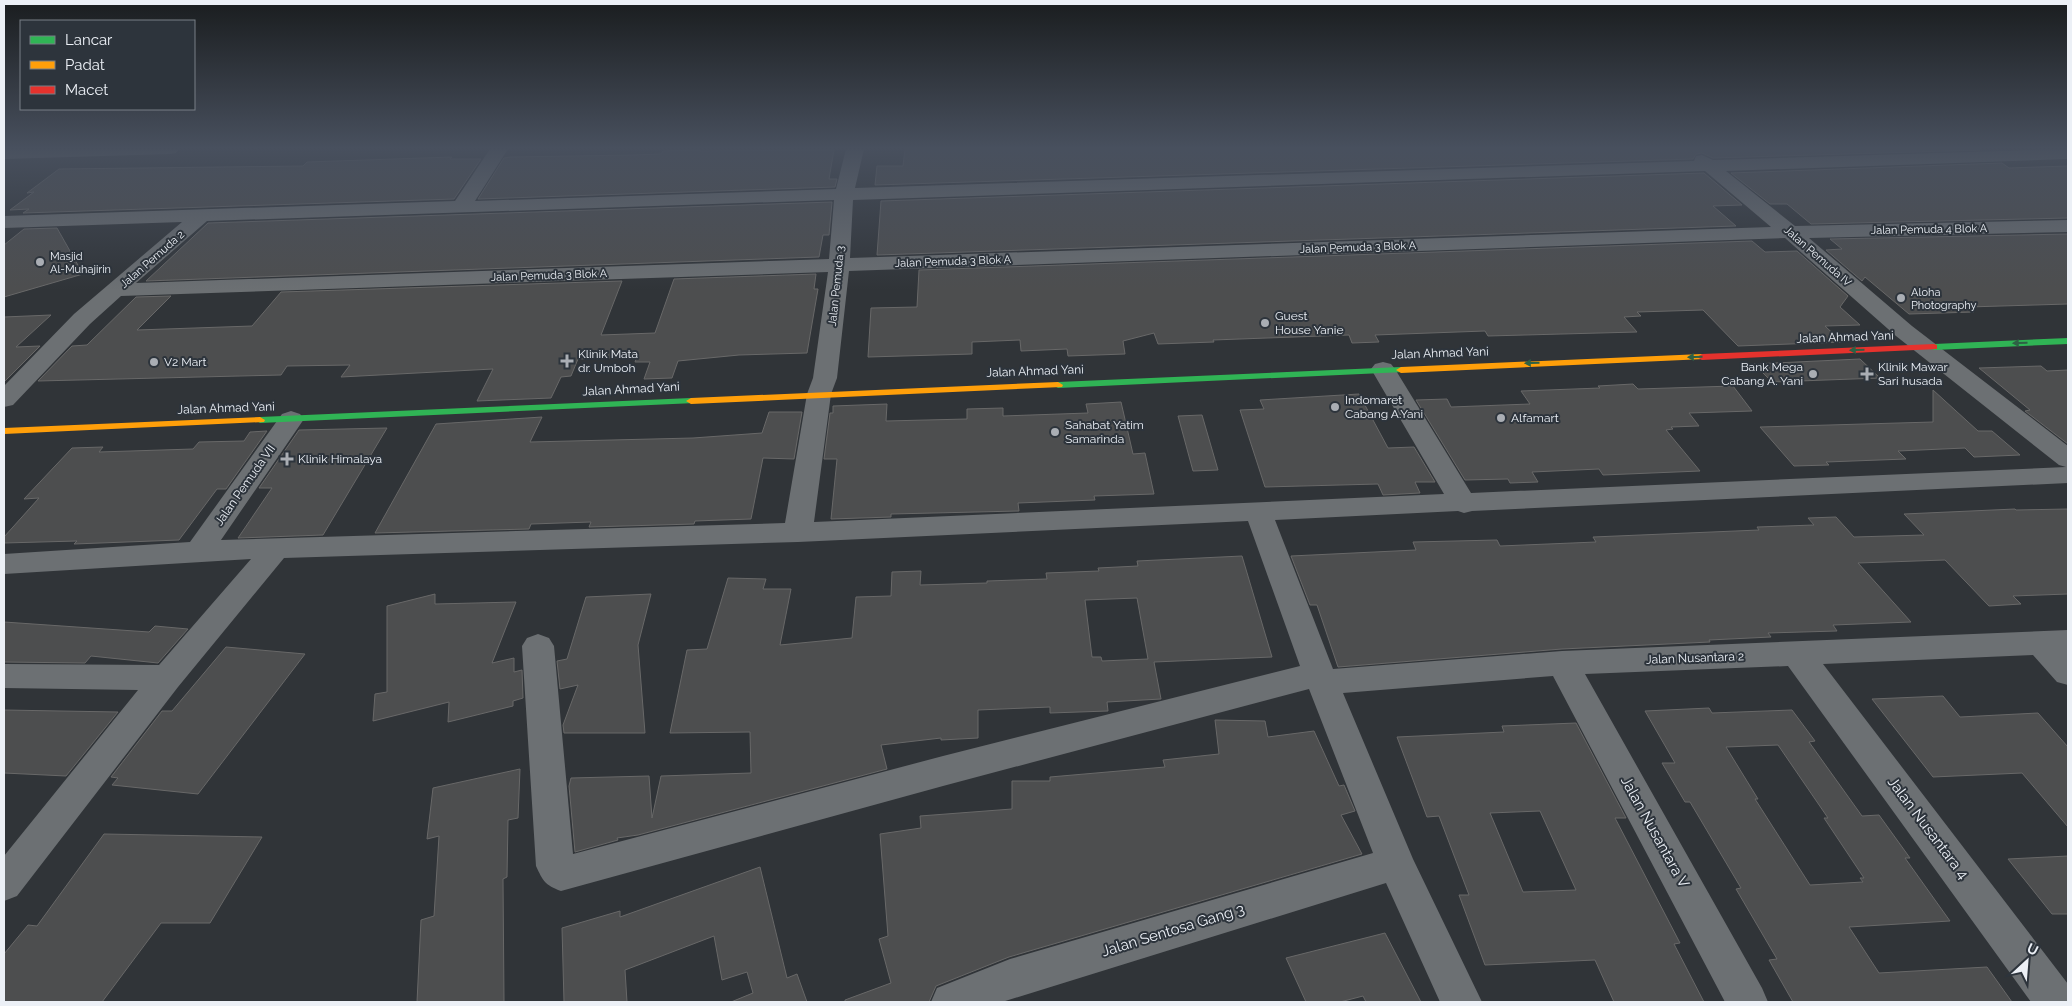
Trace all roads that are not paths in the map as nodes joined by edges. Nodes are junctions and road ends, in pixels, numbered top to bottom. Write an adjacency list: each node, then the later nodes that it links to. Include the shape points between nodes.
1 (468, 196): 5 (street)
2 (787, 196): 5 (street)
3 (844, 196): 10 (street, Jalan Pemuda 3)
4 (1746, 196): 9 (street, Jalan Pemuda IV)
5 (461, 207): 6 (street)
6 (202, 215): 7 (street); 11 (street, Jalan Pemuda 2)
7 (4, 222)
8 (2068, 226): 9 (street, Jalan Pemuda 4 Blok A)
9 (1790, 232): 10 (street, Jalan Pemuda 3 Blok A); 12 (street, Jalan Pemuda IV)
10 (839, 265): 11 (street, Jalan Pemuda 3 Blok A); 15 (street, Jalan Pemuda 3)
11 (117, 290): 16 (street, Jalan Pemuda 2, via 82,319)
12 (1909, 335): 13 (main road, Jalan Ahmad Yani, one-way to 12); 14 (main road, Jalan Ahmad Yani, one-way to 14); 19 (street, Jalan Pemuda IV)
13 (2068, 341)
14 (1383, 369): 15 (main road, Jalan Ahmad Yani); 21 (street)
15 (823, 382): 17 (main road, Jalan Ahmad Yani); 23 (street, Jalan Pemuda 3)
16 (4, 400)
17 (291, 418): 18 (main road, Jalan Ahmad Yani); 25 (street, Jalan Pemuda VII)
18 (4, 431)
19 (2068, 459)
20 (2068, 475): 21 (street)
21 (1464, 504): 22 (street)
22 (1258, 511): 23 (street); 34 (street)
23 (798, 532): 24 (street)
24 (276, 549): 25 (street); 33 (street)
25 (199, 551): 26 (street)
26 (4, 564)
27 (2055, 643): 29 (street, Jalan Nusantara 2); 31 (street)
28 (538, 646): 34 (street, Jalan Nusantara 2, via 555,866 561,874 944,771)
29 (1798, 654): 30 (street, Jalan Nusantara 2); 40 (street, Jalan Nusantara 4)
30 (1562, 663): 34 (street, Jalan Nusantara 2); 39 (street, Jalan Nusantara V)
31 (2068, 674)
32 (4, 676): 33 (street)
33 (167, 678): 36 (street)
34 (1321, 678): 35 (street)
35 (1396, 862): 37 (street, Jalan Sentosa Gang 3, via 1010,979); 38 (street)
36 (4, 884)
37 (952, 1002)
38 (1462, 1002)
39 (1747, 1002)
40 (2056, 1002)

